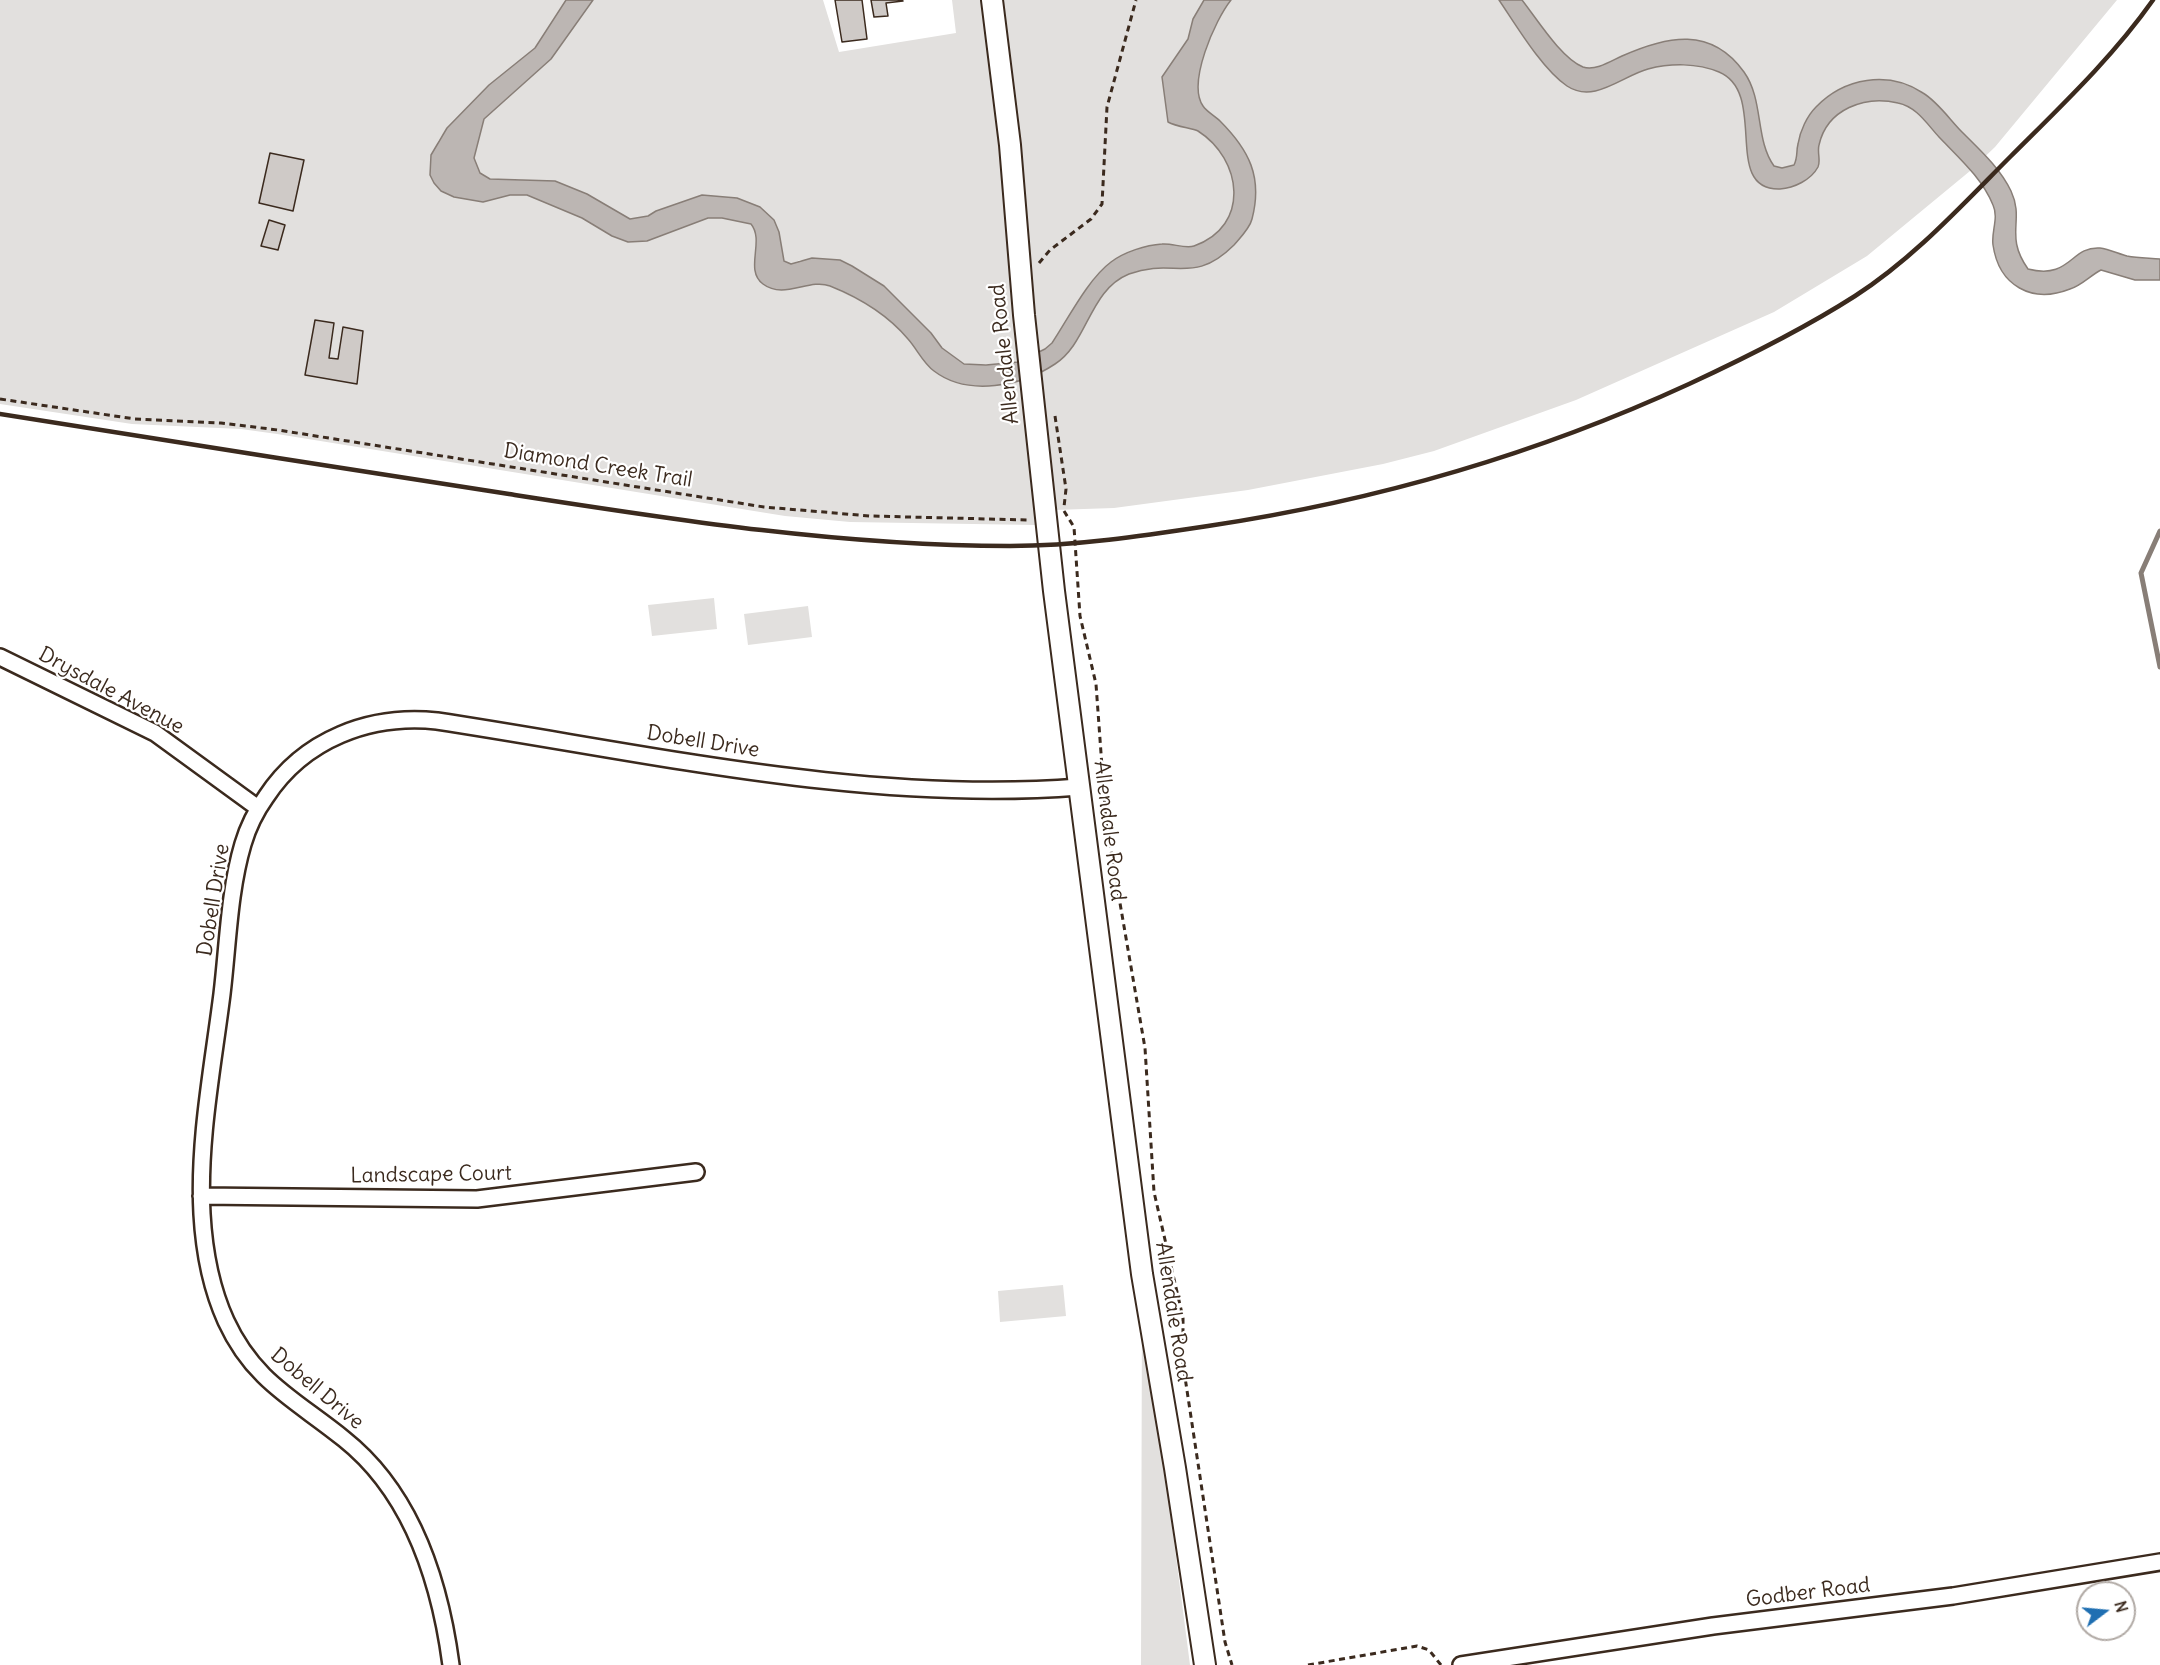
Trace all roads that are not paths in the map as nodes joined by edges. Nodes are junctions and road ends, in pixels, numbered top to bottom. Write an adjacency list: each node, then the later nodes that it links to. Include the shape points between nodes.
1 (992, 0): 3 (street, Allendale Road, via 1033,389 1055,514)
2 (0, 657): 4 (street, Drysdale Avenue, via 155,733)
3 (1079, 787): 4 (street, Dobell Drive, via 1018,790 818,781 437,721 403,719 366,725 321,744 290,767); 9 (street, Allendale Road, via 1142,1274)
4 (258, 808): 6 (street, Dobell Drive, via 243,842 236,876)
5 (696, 1172): 6 (street, Landscape Court, via 477,1198)
6 (201, 1196): 8 (street, Dobell Drive, via 209,1266 219,1304 234,1336 268,1380 345,1439 391,1490 424,1553 442,1614)
7 (2160, 1562): 10 (street, Godber Road, via 1953,1596 1713,1626)
8 (451, 1665)
9 (1205, 1665)
10 (1461, 1665)

